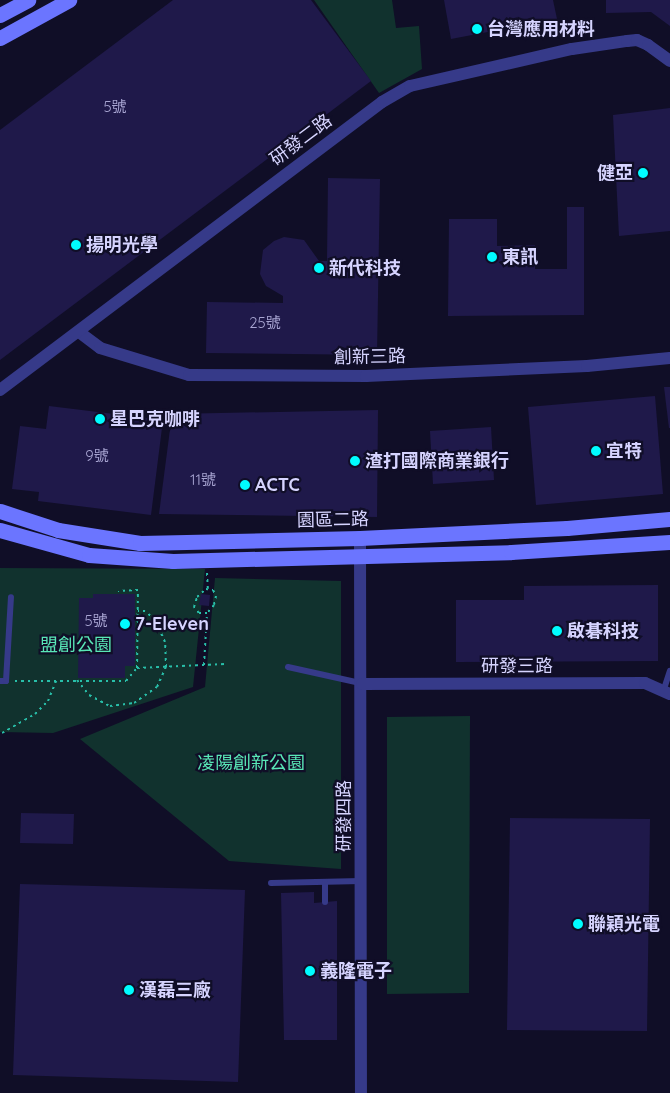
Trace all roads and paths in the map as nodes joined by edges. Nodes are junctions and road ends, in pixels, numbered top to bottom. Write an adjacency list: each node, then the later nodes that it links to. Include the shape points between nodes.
1 (28, 0): 3 (street)
2 (69, 0): 4 (street)
3 (0, 15)
4 (0, 38)
5 (670, 61): 6 (street, 研發二路, via 648,44 637,40 572,49 410,86 382,102)
6 (79, 332): 7 (street, 創新三路, via 100,348 189,375 366,376 587,366); 8 (street, 研發二路)
7 (670, 358)
8 (0, 390)
9 (0, 511): 12 (street, 園區二路, via 58,530 140,543)
10 (670, 520): 12 (street, 園區二路)
11 (0, 530): 14 (street, 園區二路, via 89,555 127,559 173,561)
12 (360, 538): 14 (street, 研發四路)
13 (670, 542): 14 (street, 園區二路, via 511,552)
14 (360, 556): 30 (street, 研發四路)
15 (208, 573): 16 (path)
16 (208, 590): 20 (path, via 216,596); 20 (path, via 197,598 194,608 199,613)
17 (118, 591): 19 (path, via 138,590)
18 (11, 597): 28 (lane)
19 (138, 611): 23 (path, via 145,612 160,628 165,642); 25 (path)
20 (207, 613): 22 (path)
21 (225, 664): 22 (path)
22 (204, 666): 23 (path)
23 (166, 667): 25 (path); 27 (path, via 157,687 146,698 121,706 99,702)
24 (288, 667): 30 (lane)
25 (137, 668): 27 (path, via 126,681)
26 (670, 671): 31 (lane)
27 (76, 680): 29 (path)
28 (3, 681): 29 (path)
29 (56, 681): 32 (path, via 48,701 35,714)
30 (362, 684): 31 (street, 研發三路, via 645,683); 33 (street, 研發四路)
31 (667, 691)
32 (2, 733)
33 (362, 881): 34 (lane); 37 (street, 研發四路)
34 (325, 882): 35 (lane); 36 (lane)
35 (271, 883)
36 (324, 902)
37 (361, 1093)

